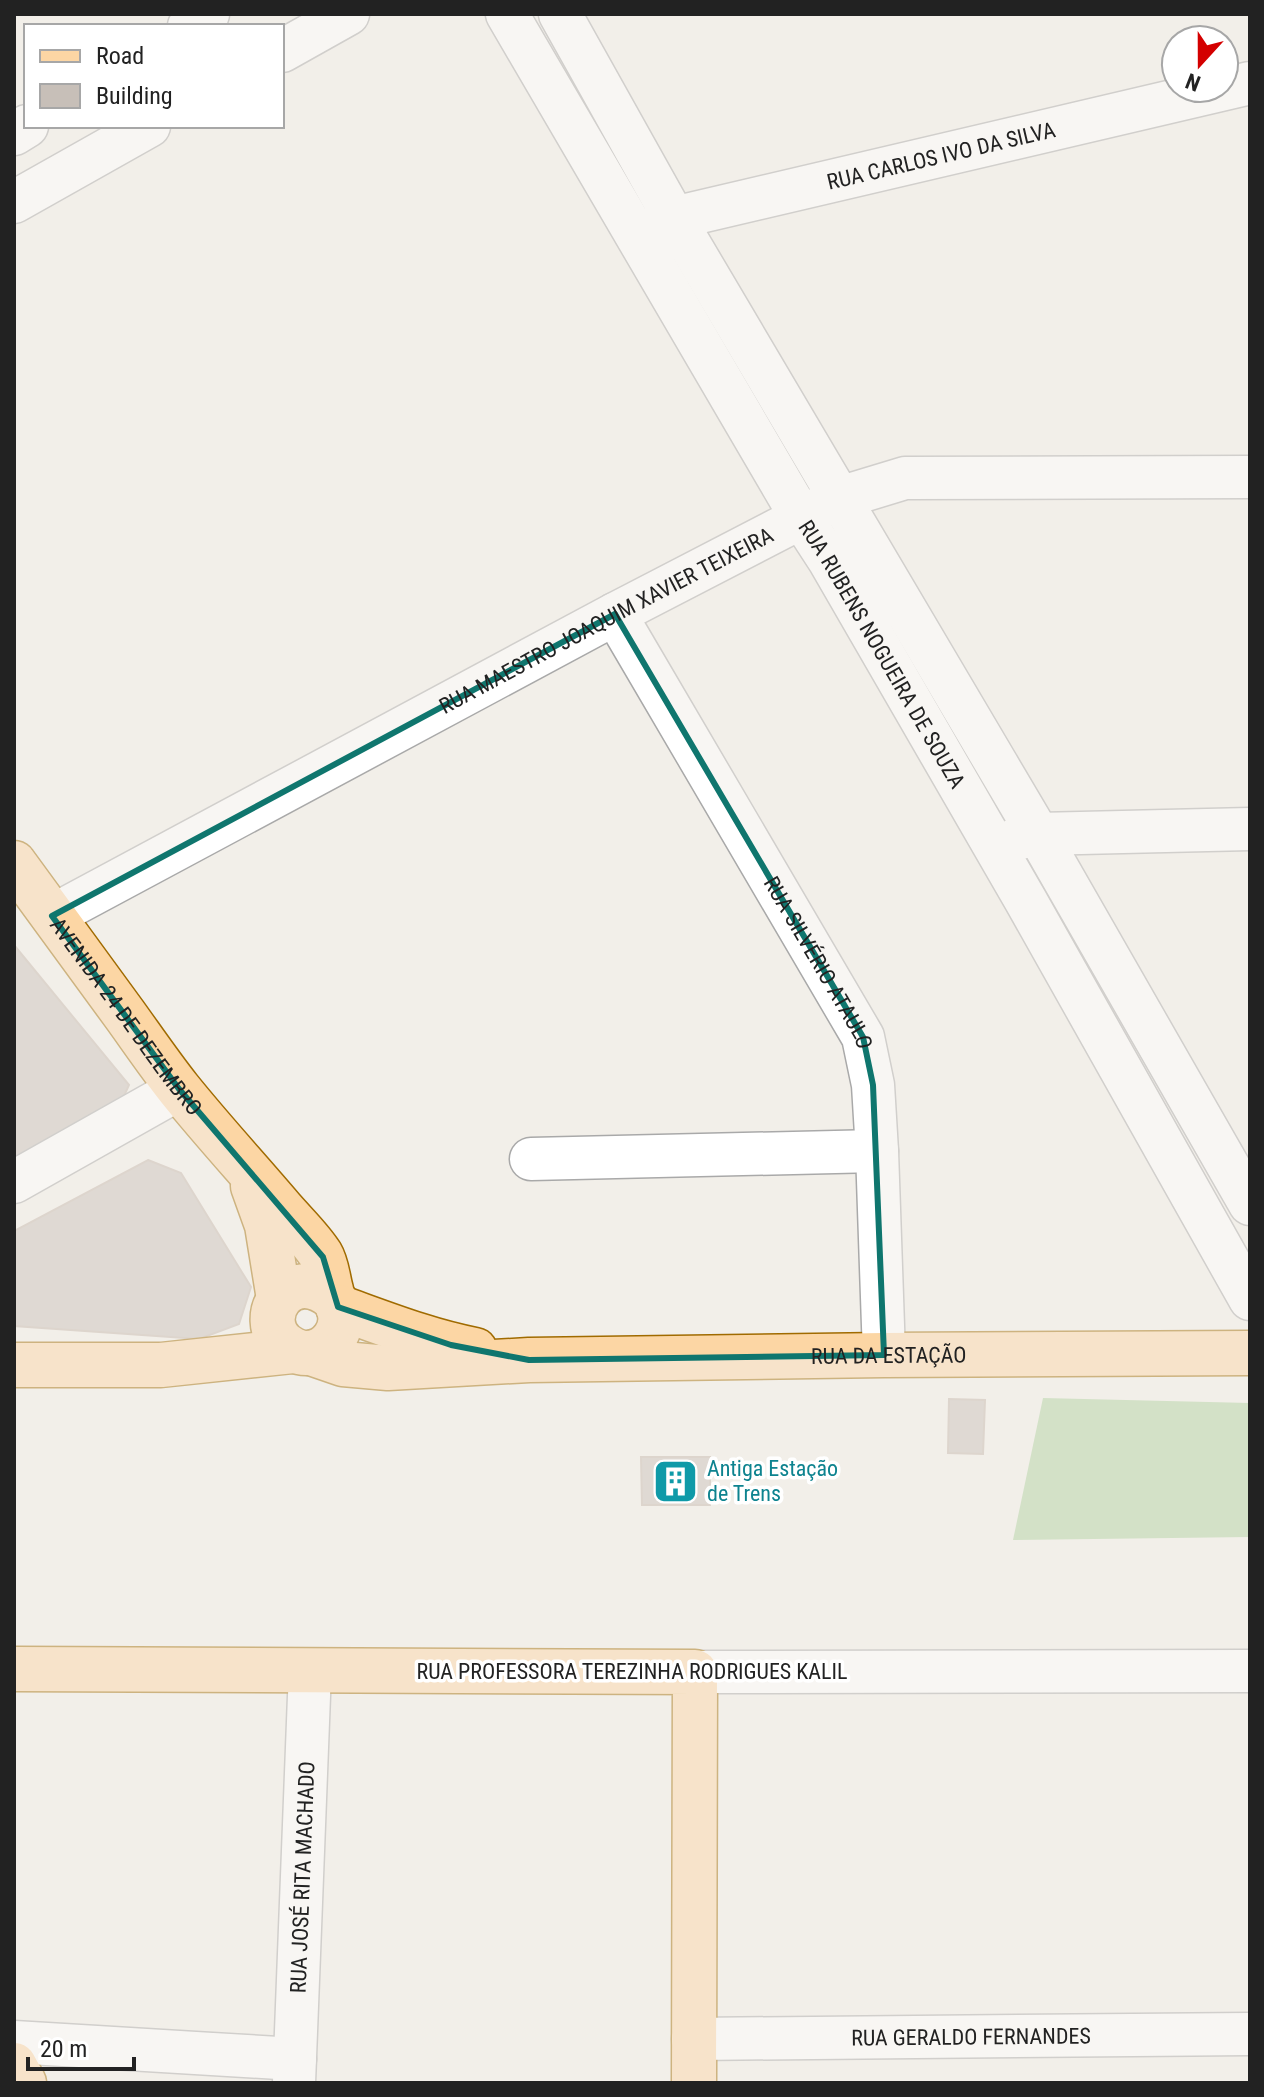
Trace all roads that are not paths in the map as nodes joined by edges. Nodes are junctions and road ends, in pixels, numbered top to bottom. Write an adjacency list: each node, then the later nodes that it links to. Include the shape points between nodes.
1 (348, 14): 4 (street)
2 (507, 14): 9 (street, RUA RUBENS NOGUEIRA DE SOUZA)
3 (560, 14): 8 (street, RUA RUBENS NOGUEIRA DE SOUZA)
4 (284, 50)
5 (1250, 83): 8 (street, RUA CARLOS IVO DA SILVA)
6 (145, 128): 7 (street)
7 (14, 202)
8 (674, 218): 9 (street, RUA CARLOS IVO DA SILVA); 11 (street, RUA RUBENS NOGUEIRA DE SOUZA)
9 (637, 236): 12 (street, RUA RUBENS NOGUEIRA DE SOUZA)
10 (1250, 477): 11 (street, RUA MAESTRO JOAQUIM XAVIER TEIXEIRA, via 905,478)
11 (839, 498): 12 (street, RUA MAESTRO JOAQUIM XAVIER TEIXEIRA); 15 (street, RUA RUBENS NOGUEIRA DE SOUZA)
12 (801, 517): 13 (street, RUA MAESTRO JOAQUIM XAVIER TEIXEIRA); 16 (street, RUA RUBENS NOGUEIRA DE SOUZA)
13 (615, 614): 18 (street, RUA MAESTRO JOAQUIM XAVIER TEIXEIRA); 20 (street, RUA SILVÉRIO ATAULO, via 863,1037 873,1085)
14 (1250, 829): 15 (street)
15 (1038, 834): 16 (street); 24 (street, RUA RUBENS NOGUEIRA DE SOUZA)
16 (992, 844): 25 (street, RUA RUBENS NOGUEIRA DE SOUZA)
17 (14, 863): 18 (main road, AVENIDA 24 DE DEZEMBRO)
18 (52, 916): 19 (main road, AVENIDA 24 DE DEZEMBRO)
19 (179, 1089): 22 (main road, AVENIDA 24 DE DEZEMBRO); 23 (street)
20 (877, 1151): 21 (street); 30 (street, RUA SILVÉRIO ATAULO)
21 (531, 1159)
22 (245, 1165): 26 (main road, AVENIDA 24 DE DEZEMBRO, via 323,1257); 27 (main road, AVENIDA 24 DE DEZEMBRO, via 267,1225)
23 (14, 1182)
24 (1250, 1204)
25 (1250, 1299)
26 (335, 1302): 27 (main road, via 322,1289 299,1286); 28 (main road, via 338,1334 319,1351); 31 (main road, RUA DA ESTAÇÃO, via 451,1345)
27 (277, 1304): 28 (main road, via 273,1327 280,1341); 33 (main road, via 258,1328 223,1351)
28 (302, 1352): 31 (main road, RUA DA ESTAÇÃO, via 343,1364 388,1368); 33 (main road)
29 (1250, 1353): 30 (main road, RUA DA ESTAÇÃO)
30 (884, 1355): 31 (main road, RUA DA ESTAÇÃO)
31 (529, 1360)
32 (14, 1365): 33 (main road)
33 (161, 1365)
34 (14, 1669): 35 (main road, RUA PROFESSORA TEREZINHA RODRIGUES KALIL)
35 (310, 1670): 37 (main road, RUA PROFESSORA TEREZINHA RODRIGUES KALIL); 42 (street, RUA JOSÉ RITA MACHADO)
36 (1250, 1671): 37 (street, RUA PROFESSORA TEREZINHA RODRIGUES KALIL)
37 (695, 1672): 39 (main road)
38 (1250, 2034): 39 (street, RUA GERALDO FERNANDES)
39 (693, 2039): 44 (main road)
40 (14, 2042): 42 (street)
41 (14, 2065): 43 (main road)
42 (295, 2071)
43 (24, 2083)
44 (694, 2083)

